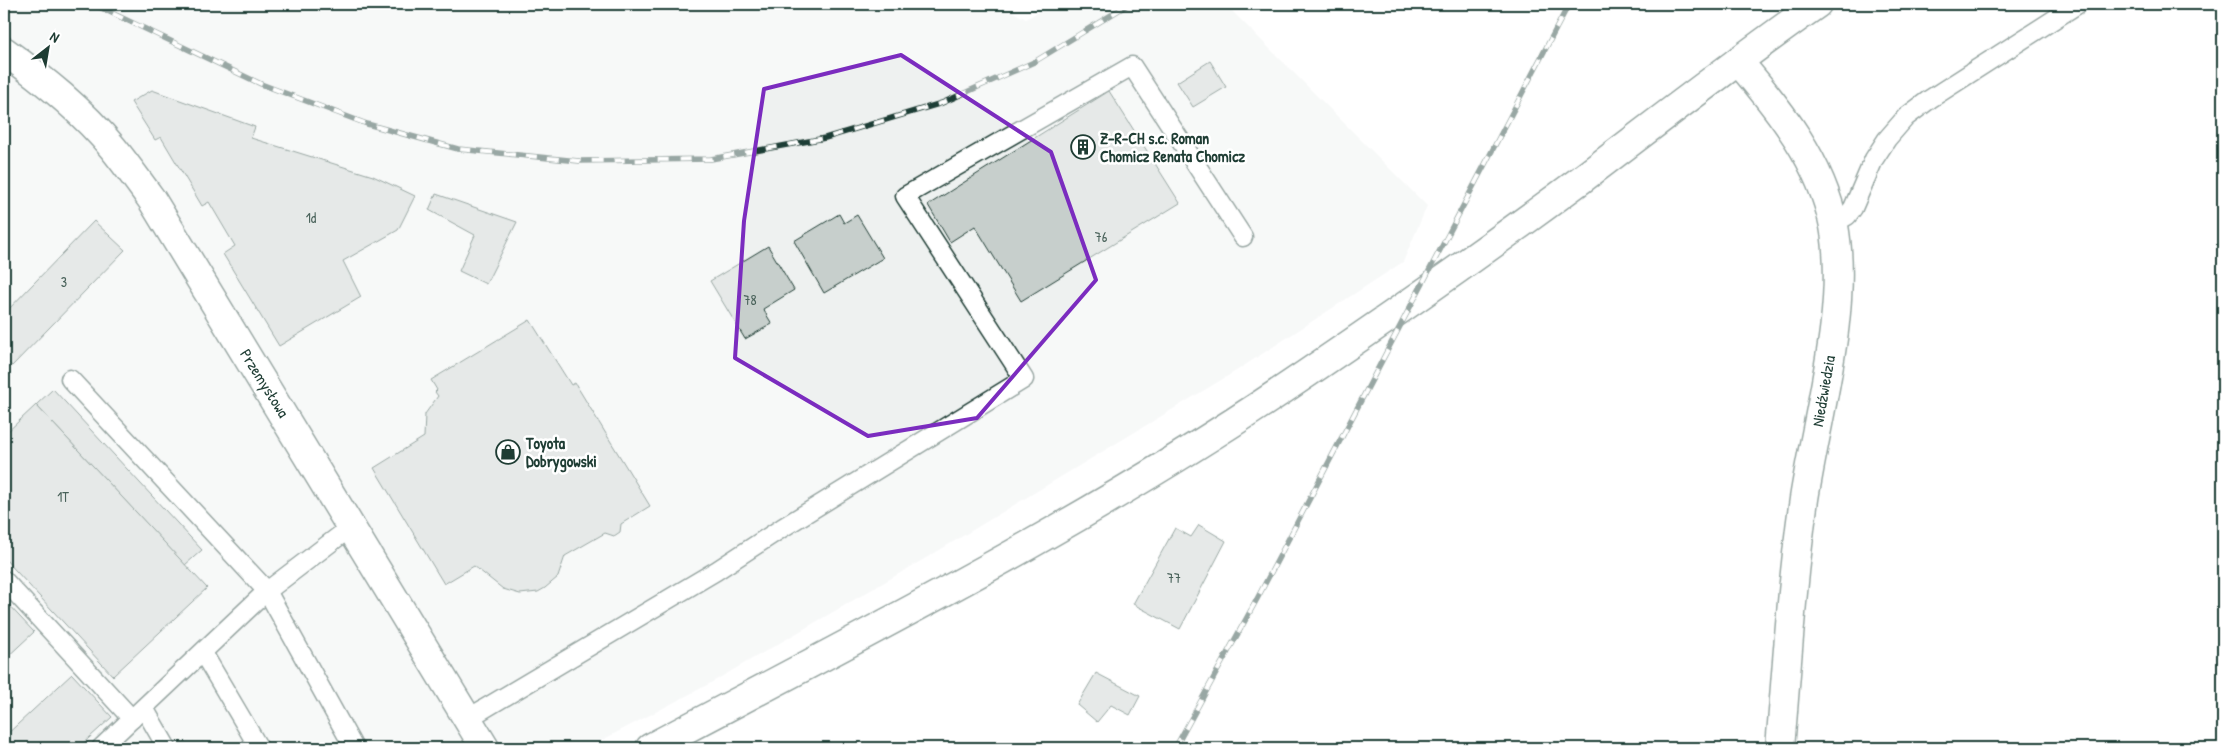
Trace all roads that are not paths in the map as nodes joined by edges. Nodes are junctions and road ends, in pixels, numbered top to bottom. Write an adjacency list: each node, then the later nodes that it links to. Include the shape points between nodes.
1 (1817, 4): 4 (street)
2 (2078, 4): 5 (lane, via 1906,117 1874,159 1853,208)
3 (4, 51): 8 (street, Przemysłowa, via 73,105 112,146 152,200)
4 (1738, 61): 5 (street, Niedźwiedzia, via 1792,128 1819,180); 19 (street, via 1466,264 1309,372 1118,494)
5 (1833, 224): 20 (street, Niedźwiedzia, via 1838,259 1833,336 1804,500)
6 (1243, 236): 13 (lane, via 1132,66 905,196 1024,379 716,571)
7 (70, 378): 10 (lane)
8 (351, 527): 10 (lane); 13 (street, Przemysłowa)
9 (4, 580): 12 (lane)
10 (267, 591): 11 (lane); 17 (lane)
11 (203, 653): 12 (lane); 16 (lane)
12 (138, 714): 14 (lane); 15 (lane)
13 (467, 719): 18 (street, Przemysłowa)
14 (101, 748)
15 (168, 748)
16 (259, 748)
17 (354, 748)
18 (485, 748)
19 (650, 748)
20 (1780, 748)

